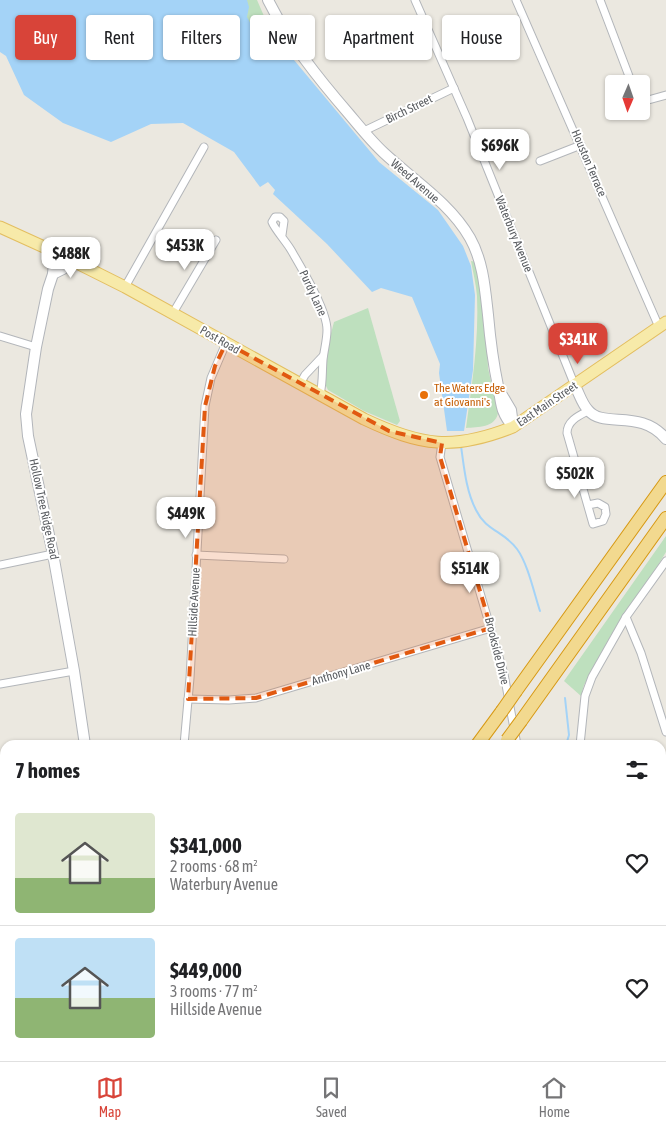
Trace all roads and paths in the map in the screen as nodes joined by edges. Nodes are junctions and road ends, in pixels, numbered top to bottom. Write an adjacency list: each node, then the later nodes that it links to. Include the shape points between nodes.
1 (268, 0): 9 (street, Weed Avenue, via 296,48)
2 (415, 0): 6 (street, Waterbury Avenue)
3 (516, 0): 10 (street, Houston Terrace)
4 (600, 0): 5 (street)
5 (629, 75)
6 (454, 88): 9 (street, Birch Street); 27 (street, Waterbury Avenue)
7 (666, 95): 8 (street)
8 (650, 99)
9 (364, 131): 30 (street, Weed Avenue, via 383,153 450,212 471,239 483,277 500,404)
10 (581, 145): 12 (street); 21 (street, Houston Terrace)
11 (204, 147): 19 (street)
12 (540, 161)
13 (0, 227): 16 (main road, Post Road)
14 (282, 235): 25 (street, Purdy Lane, via 325,318 327,330)
15 (216, 240): 20 (street)
16 (55, 252): 17 (main road, Post Road); 18 (street, Hollow Tree Ridge Road)
17 (71, 260): 18 (street); 19 (main road, Post Road)
18 (53, 274): 24 (street, Hollow Tree Ridge Road)
19 (125, 287): 20 (main road, Post Road)
20 (173, 313): 23 (main road, Post Road)
21 (663, 324): 27 (main road, East Main Street)
22 (0, 336): 24 (street)
23 (226, 343): 26 (main road, Post Road); 37 (street, Hillside Avenue, via 213,372 205,406)
24 (36, 346): 36 (street, Hollow Tree Ridge Road, via 26,414)
25 (323, 356): 26 (street); 28 (street, Purdy Lane)
26 (300, 384): 28 (main road, Post Road)
27 (575, 386): 29 (street); 30 (main road, East Main Street)
28 (320, 394): 32 (main road, Post Road, via 389,431)
29 (588, 411): 31 (street, via 602,418 642,422 658,430); 34 (street, via 571,422 566,430)
30 (513, 427): 32 (main road, East Main Street, via 467,442)
31 (666, 439)
32 (444, 443): 42 (street, Brookside Drive, via 440,457)
33 (663, 486): 49 (highway, bridge)
34 (588, 505)
35 (666, 518): 51 (highway, bridge, via 521,720)
36 (53, 554): 40 (street); 43 (street, Hollow Tree Ridge Road)
37 (196, 555): 38 (street); 45 (street, Hillside Avenue)
38 (284, 559)
39 (666, 562): 41 (street)
40 (0, 565)
41 (626, 617): 46 (street); 52 (street, via 584,696)
42 (492, 628): 45 (street, Anthony Lane, via 256,698); 50 (street, Brookside Drive, via 504,674)
43 (74, 671): 44 (street); 47 (street, Hollow Tree Ridge Road)
44 (0, 684)
45 (188, 700): 48 (street, Hillside Avenue)
46 (666, 732)
47 (85, 740)
48 (184, 740)
49 (481, 740)
50 (509, 740)
51 (511, 740)
52 (580, 740)

